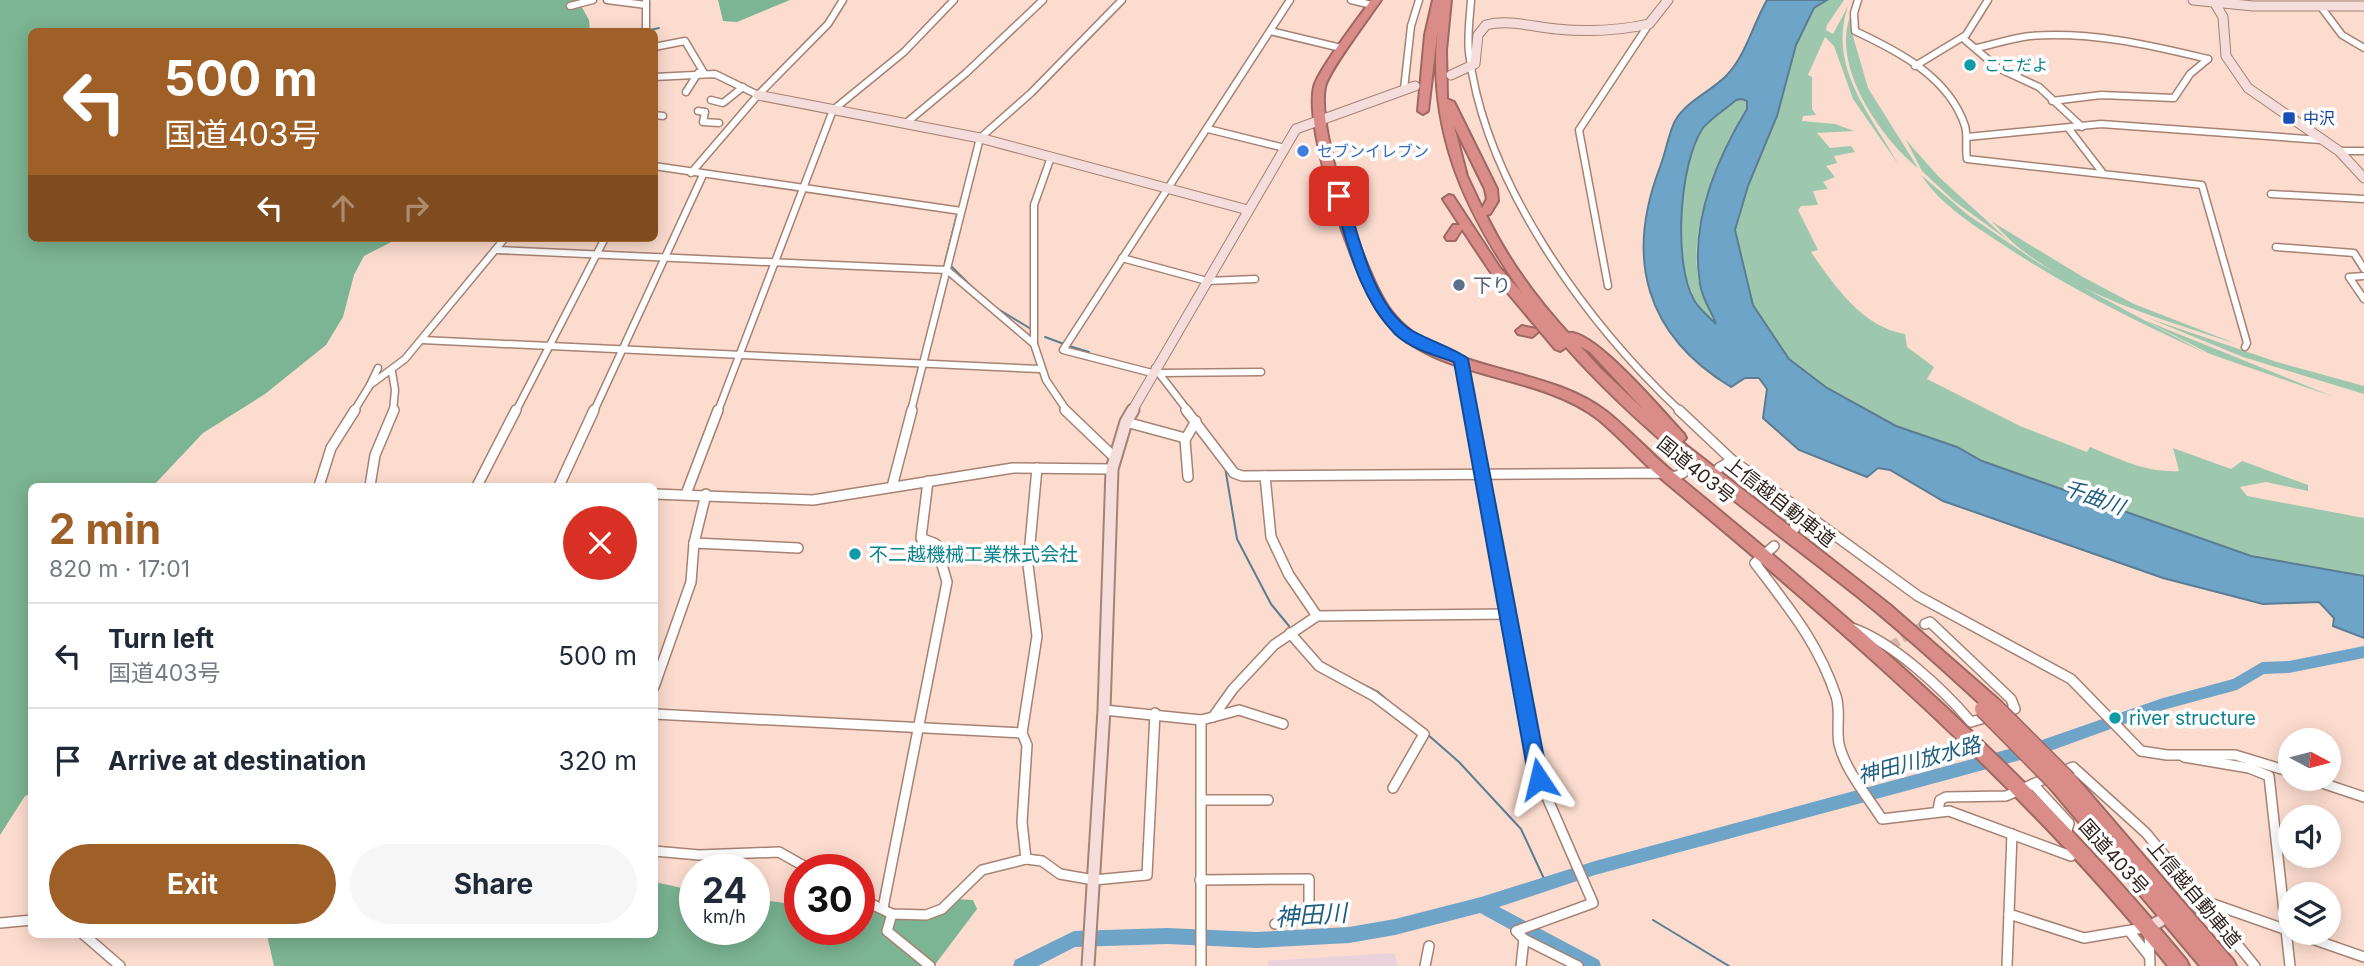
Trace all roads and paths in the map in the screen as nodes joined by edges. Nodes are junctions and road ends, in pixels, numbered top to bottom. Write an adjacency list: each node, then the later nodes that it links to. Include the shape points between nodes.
1 (593, 0): 21 (street)
2 (607, 0): 17 (street)
3 (843, 0): 42 (street, via 828,24)
4 (954, 0): 45 (street, via 904,52)
5 (1043, 0): 51 (street, via 967,73)
6 (1122, 0): 57 (street)
7 (1290, 0): 26 (street)
8 (1351, 0): 19 (street)
9 (1419, 0): 40 (street, via 1411,26)
10 (1437, 0): 47 (highway); 96 (highway, 上信越自動車道, via 1433,99 1451,171 1497,262)
11 (1446, 0): 27 (highway, 上信越自動車道)
12 (1471, 0): 34 (street)
13 (1668, 0): 24 (street)
14 (1858, 0): 33 (street, via 1855,31)
15 (1988, 0): 28 (street)
16 (2193, 0): 18 (street)
17 (646, 2): 25 (street)
18 (2215, 2): 20 (street); 58 (street, via 2223,17 2226,56 2248,88)
19 (1374, 3): 30 (highway, 国道403号)
20 (2251, 3): 23 (street)
21 (569, 6)
22 (2364, 6): 23 (street)
23 (2321, 8): 32 (street, via 2342,35)
24 (1649, 24): 34 (street, via 1593,34 1487,25 1480,32); 89 (street, via 1578,130)
25 (646, 28)
26 (1270, 31): 30 (street); 54 (street)
27 (1441, 35): 75 (highway, via 1452,109 1492,191 1492,204); 133 (highway, 上信越自動車道, via 1442,99 1457,161 1485,224 1532,298 1589,365 1656,430)
28 (1964, 39): 31 (street); 33 (street)
29 (658, 46): 35 (street, via 685,41)
30 (1341, 48): 50 (highway, 国道403号, via 1320,83)
31 (1977, 48): 44 (street, via 1998,68 2039,87); 44 (street, via 2025,36 2081,36 2208,59 2190,74 2174,98 2101,95)
32 (2364, 48)
33 (1915, 65): 56 (street, via 1949,94)
34 (1472, 68): 36 (street); 110 (street, via 1504,171 1529,224 1561,275 1626,356)
35 (701, 73): 37 (street); 39 (street); 41 (street)
36 (1451, 75)
37 (658, 78)
38 (1415, 86): 40 (street)
39 (743, 87): 42 (street); 43 (street, via 723,103)
40 (1404, 89): 50 (street)
41 (686, 92)
42 (758, 95): 45 (street); 52 (street)
43 (711, 100)
44 (2052, 101): 53 (street)
45 (833, 110): 51 (street); 68 (street)
46 (698, 111): 52 (street, via 705,113 703,122 721,120)
47 (1423, 111)
48 (658, 116): 49 (street)
49 (663, 116)
50 (1320, 121): 59 (street, via 1296,129); 99 (highway, 国道403号, via 1365,278 1379,303 1402,331 1427,347)
51 (905, 124): 57 (street)
52 (730, 127): 65 (street)
53 (2082, 127): 55 (street); 58 (street, via 2101,124)
54 (1208, 129): 59 (street); 69 (street)
55 (2069, 130): 56 (street); 64 (street)
56 (1967, 137): 64 (street, via 1967,159)
57 (981, 138): 62 (street); 74 (street)
58 (2321, 141): 61 (street)
59 (1285, 148): 73 (street)
60 (2364, 150): 61 (street)
61 (2339, 151): 67 (street)
62 (1051, 157): 69 (street); 93 (street, via 1034,205)
63 (658, 167): 65 (street)
64 (2102, 172): 94 (street, via 2202,185 2229,268)
65 (691, 173): 66 (street)
66 (703, 175): 68 (street); 81 (street)
67 (2364, 178)
68 (801, 189): 74 (street); 83 (street)
69 (1169, 189): 73 (street); 82 (street)
70 (2271, 194): 72 (street)
71 (1449, 199): 96 (highway, via 1496,271)
72 (2364, 199)
73 (1248, 210): 88 (street)
74 (961, 211): 85 (street)
75 (1486, 211)
76 (503, 242): 79 (street)
77 (603, 242): 80 (street)
78 (2276, 247): 84 (street, via 2354,253)
79 (496, 250): 80 (street); 92 (street)
80 (596, 255): 81 (street); 95 (street)
81 (666, 258): 83 (street); 97 (street)
82 (1122, 258): 88 (street); 103 (street, via 1063,350)
83 (774, 263): 85 (street); 98 (street)
84 (2364, 269)
85 (947, 270): 93 (street); 100 (street)
86 (2364, 275): 90 (street, via 2349,277)
87 (1255, 279): 88 (street)
88 (1207, 281): 103 (street)
89 (1608, 286)
90 (2364, 299)
91 (1572, 336): 133 (highway, via 1595,349 1704,461)
92 (422, 340): 95 (street); 104 (street)
93 (1034, 344): 102 (street)
94 (2245, 347)
95 (547, 348): 97 (street); 123 (street)
96 (1561, 348): 140 (highway, 上信越自動車道, via 1665,449)
97 (622, 352): 98 (street); 124 (street)
98 (737, 357): 100 (street); 127 (street)
99 (1461, 359): 114 (highway, 国道403号, via 1531,378 1593,409); 117 (street)
100 (922, 365): 102 (street); 125 (street)
101 (379, 368): 106 (street)
102 (1040, 369): 111 (street, via 1049,391)
103 (1156, 371): 105 (street); 107 (street); 108 (street)
104 (392, 372): 106 (street); 122 (street, via 396,410 373,455)
105 (1261, 372)
106 (370, 385): 121 (street, via 331,448)
107 (1196, 421): 109 (street); 116 (street, via 1234,473)
108 (1126, 422): 109 (street); 111 (street)
109 (1185, 438): 118 (street)
110 (1732, 460): 113 (street); 120 (street)
111 (1113, 463): 112 (street); 141 (street)
112 (1037, 468): 119 (street); 148 (street, via 1028,565 1037,636)
113 (1719, 468)
114 (1665, 473): 115 (street, via 1674,477); 117 (street); 132 (highway, 国道403号)
115 (1683, 473)
116 (1265, 476): 117 (street); 135 (street, via 1271,537 1289,575)
117 (1483, 476): 134 (street)
118 (1188, 477)
119 (928, 481): 125 (street); 147 (street, via 921,538 936,544 947,582)
120 (1758, 481): 129 (street, via 1757,487 1794,520); 149 (street, via 1918,596 2071,679 2094,699 2123,736 2146,752)
121 (320, 483)
122 (370, 483)
123 (479, 483)
124 (560, 483)
125 (892, 487): 128 (street, via 813,500)
126 (658, 494): 127 (street)
127 (686, 494): 128 (street)
128 (706, 494): 130 (street)
129 (1795, 528)
130 (695, 543): 131 (street); 139 (street, via 691,582)
131 (798, 548)
132 (1770, 550): 137 (highway, 国道403号); 158 (street, via 1755,563 1811,637 1836,697 1839,744 1878,813 1882,819)
133 (1849, 582): 140 (highway, 上信越自動車道, via 1922,641)
134 (1509, 614): 135 (street); 178 (street, via 1539,779 1593,903 1516,931)
135 (1317, 616): 138 (street)
136 (1925, 624): 137 (street, via 1930,622 1958,646 2011,699 2015,709 1971,722 1949,696 1890,648 1857,627)
137 (1847, 627): 152 (highway, 国道403号)
138 (1290, 633): 144 (street, via 1233,689); 153 (street, via 1319,666 1374,695 1424,734)
139 (658, 676)
140 (1989, 708): 151 (highway, 上信越自動車道, bridge)
141 (1104, 710): 142 (street); 164 (street)
142 (1155, 713): 145 (street); 164 (street, via 1147,875)
143 (658, 714): 147 (street)
144 (1213, 717): 145 (street); 146 (street, via 1239,710)
145 (1201, 720): 156 (street)
146 (1283, 724)
147 (919, 729): 148 (street); 169 (street)
148 (1022, 733): 163 (street, via 1027,745 1022,821)
149 (2178, 755): 150 (street, via 2235,755); 166 (street, via 2194,762 2250,767 2269,775)
150 (2278, 768)
151 (2062, 782): 193 (highway, 上信越自動車道); 194 (highway, 上信越自動車道)
152 (2022, 785): 158 (street, via 2006,796 1946,797); 168 (street, via 2073,768 2146,833); 174 (highway, 国道403号)
153 (1393, 788)
154 (2342, 790): 155 (street)
155 (2364, 797)
156 (1201, 800): 157 (street); 165 (street)
157 (1268, 800)
158 (1938, 810): 159 (street)
159 (2012, 834): 162 (street); 170 (street)
160 (658, 851): 161 (street)
161 (784, 855)
162 (2071, 856)
163 (1026, 859): 164 (street, via 1042,862 1060,874); 169 (street, via 982,870 942,909 926,915)
164 (1094, 880): 186 (street)
165 (1200, 880): 173 (street, via 1309,879 1309,911); 187 (street)
166 (2283, 882)
167 (875, 905): 169 (street)
168 (2200, 907): 175 (street, via 2213,904); 195 (street)
169 (887, 911): 185 (street, via 887,931 893,939 923,955)
170 (2009, 914): 176 (street, via 2084,938); 191 (street)
171 (28, 920): 172 (street)
172 (0, 923)
173 (1275, 924)
174 (2154, 924): 176 (street); 183 (street); 192 (highway, 国道403号)
175 (2278, 927)
176 (2129, 931): 183 (street)
177 (88, 938): 184 (street)
178 (1524, 939): 189 (street); 190 (street)
179 (2290, 945): 196 (street)
180 (2330, 945): 182 (street)
181 (1429, 946): 188 (street)
182 (2364, 957)
183 (2149, 962)
184 (120, 966)
185 (930, 966)
186 (1088, 966)
187 (1201, 966)
188 (1425, 966)
189 (1521, 966)
190 (1578, 966)
191 (2007, 966)
192 (2180, 966)
193 (2212, 966)
194 (2227, 966)
195 (2255, 966)
196 (2290, 966)

